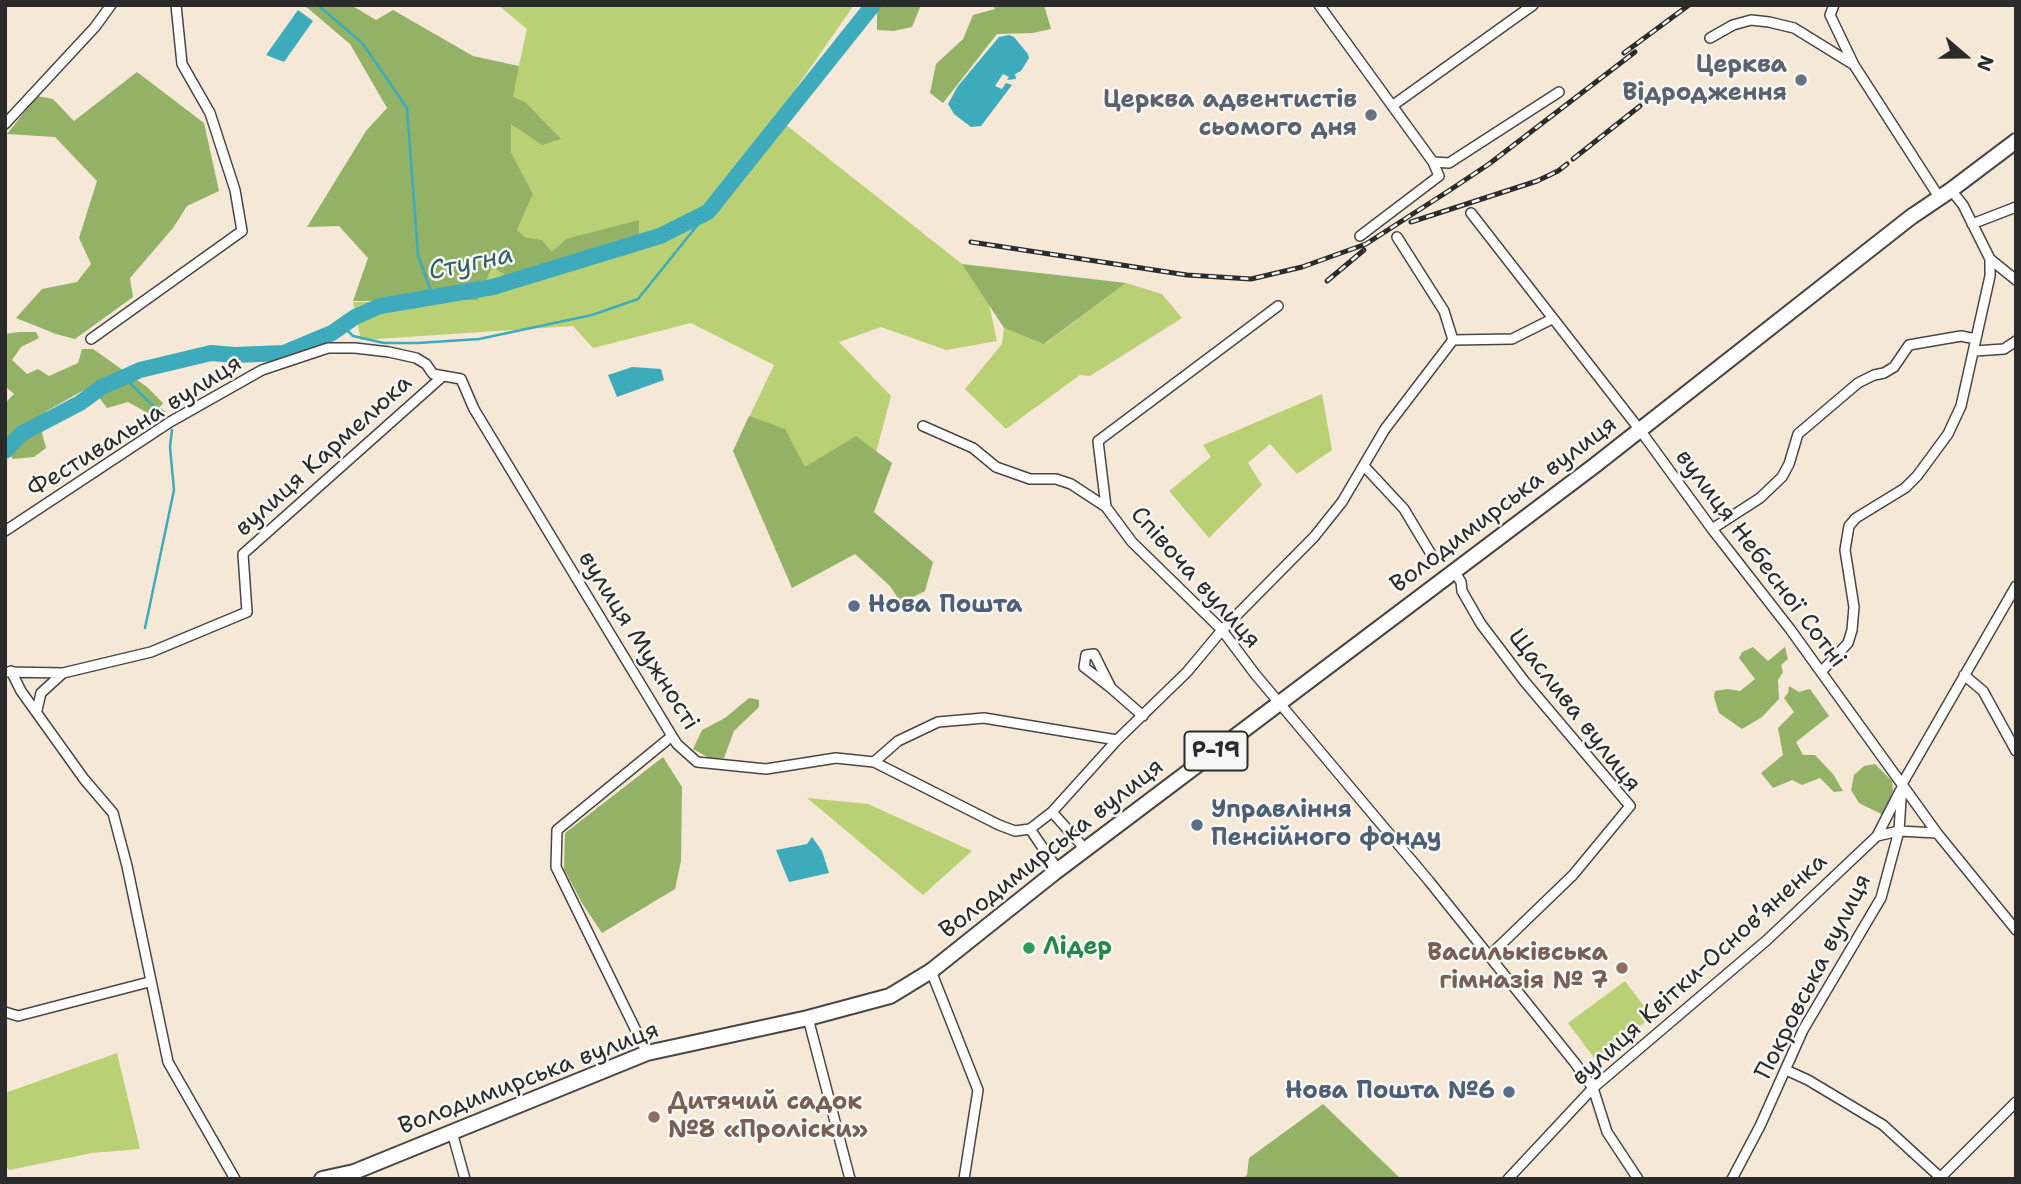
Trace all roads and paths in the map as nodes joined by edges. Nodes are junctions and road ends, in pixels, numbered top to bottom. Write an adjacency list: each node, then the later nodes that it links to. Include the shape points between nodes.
1 (111, 5): 10 (street)
2 (176, 5): 24 (street, via 182,64 210,113 242,231)
3 (1319, 5): 9 (street)
4 (1534, 5): 9 (street)
5 (1833, 5): 7 (street, via 1830,15)
6 (1710, 38): 7 (street, via 1751,20 1769,22 1794,28)
7 (1854, 65): 13 (street)
8 (1559, 92): 12 (street, via 1449,163)
9 (1392, 106): 12 (street)
10 (5, 124)
11 (2016, 141): 13 (main road, Володимирська вулиця / Р-19)
12 (1433, 162): 17 (street, via 1439,176)
13 (1945, 193): 16 (street, via 1963,205); 30 (main road, Володимирська вулиця / Р-19)
14 (2016, 207): 16 (street)
15 (1471, 214): 22 (street, вулиця Небесної Сотні)
16 (1972, 224): 19 (street)
17 (1360, 236)
18 (1397, 237): 25 (street, via 1444,311)
19 (1990, 260): 20 (street); 23 (street)
20 (2016, 281)
21 (1278, 306): 32 (street, Співоча вулиця, via 1098,441)
22 (1552, 319): 25 (street, via 1512,339); 30 (street, вулиця Небесної Сотні)
23 (1976, 339): 27 (street); 33 (street, via 1961,336 1909,345 1894,367 1858,383 1798,434 1782,477 1760,499)
24 (90, 340)
25 (1453, 340): 31 (street, via 1385,429)
26 (2016, 341): 27 (street, via 2004,349)
27 (1975, 351): 40 (street, via 1961,406 1933,456 1905,488 1849,526 1844,550 1854,607 1852,630 1848,643)
28 (443, 376): 34 (street, Фестивальна вулиця, via 433,374 416,358 355,348 328,348 262,370 170,422); 41 (street, вулиця Кармелюка, via 243,554 247,612 151,652); 47 (street, вулиця Мужності, via 461,379 474,409)
29 (923, 426): 32 (street, via 974,449 996,467 1030,479 1071,484)
30 (1640, 430): 33 (street, вулиця Небесної Сотні); 36 (main road, Володимирська вулиця / Р-19)
31 (1364, 466): 35 (street, via 1404,509); 38 (street, via 1314,537)
32 (1107, 507): 38 (street, Співоча вулиця, via 1132,542)
33 (1712, 529): 40 (street, вулиця Небесної Сотні)
34 (5, 531)
35 (1434, 559)
36 (1454, 571): 44 (main road, Володимирська вулиця / Р-19); 60 (street, Щаслива вулиця, via 1481,624 1630,806 1573,875)
37 (2016, 586): 42 (street, Покровська вулиця)
38 (1222, 630): 44 (street, Співоча вулиця); 46 (street)
39 (8, 671): 41 (street, вулиця Кармелюка); 45 (street)
40 (1821, 672): 51 (street, вулиця Небесної Сотні)
41 (64, 673): 45 (street, via 41,693)
42 (1964, 675): 49 (street, via 1983,691); 51 (street, Покровська вулиця)
43 (1111, 688): 46 (street)
44 (1280, 704): 57 (main road, Володимирська вулиця / Р-19); 60 (street)
45 (37, 710): 62 (street, via 113,813)
46 (1143, 716): 48 (street)
47 (672, 736): 50 (street, вулиця Мужності, via 697,762 766,769 836,758); 65 (street, via 557,830 556,867)
48 (1117, 740): 50 (street, via 984,718 938,722 898,741); 52 (street)
49 (2016, 751)
50 (874, 762): 53 (street, вулиця Мужності, via 999,825 1015,831)
51 (1902, 784): 54 (street, Покровська вулиця); 55 (street, вулиця Небесної Сотні); 56 (street)
52 (1052, 812): 53 (street); 57 (street)
53 (1030, 829): 58 (street)
54 (1899, 831): 55 (street); 56 (street); 66 (street, Покровська вулиця, via 1881,898 1803,1030)
55 (1937, 833): 59 (street, вулиця Небесної Сотні)
56 (1877, 836): 67 (street, вулиця Квітки-Основʼяненка, via 1767,940)
57 (1086, 850): 58 (main road, Володимирська вулиця / Р-19)
58 (1058, 870): 61 (main road, Володимирська вулиця / Р-19)
59 (2016, 930)
60 (1489, 956): 67 (street)
61 (931, 971): 64 (main road, Володимирська вулиця / Р-19, via 890,996); 75 (street, via 978,1090)
62 (149, 982): 63 (street, via 18,1016); 71 (street, via 168,1062)
63 (5, 1012)
64 (808, 1018): 65 (main road, Володимирська вулиця / Р-19); 74 (street)
65 (647, 1053): 69 (main road, Володимирська вулиця / Р-19)
66 (1786, 1070): 70 (street, via 1884,1125); 78 (street, Покровська вулиця)
67 (1592, 1088): 76 (street, вулиця Квітки-Основʼяненка); 77 (street, via 1608,1132)
68 (2016, 1102): 70 (street)
69 (452, 1132): 72 (main road, Володимирська вулиця / Р-19, via 354,1172); 73 (street)
70 (1940, 1178)
71 (235, 1179)
72 (323, 1179)
73 (465, 1179)
74 (850, 1179)
75 (964, 1179)
76 (1508, 1179)
77 (1638, 1179)
78 (1734, 1179)

